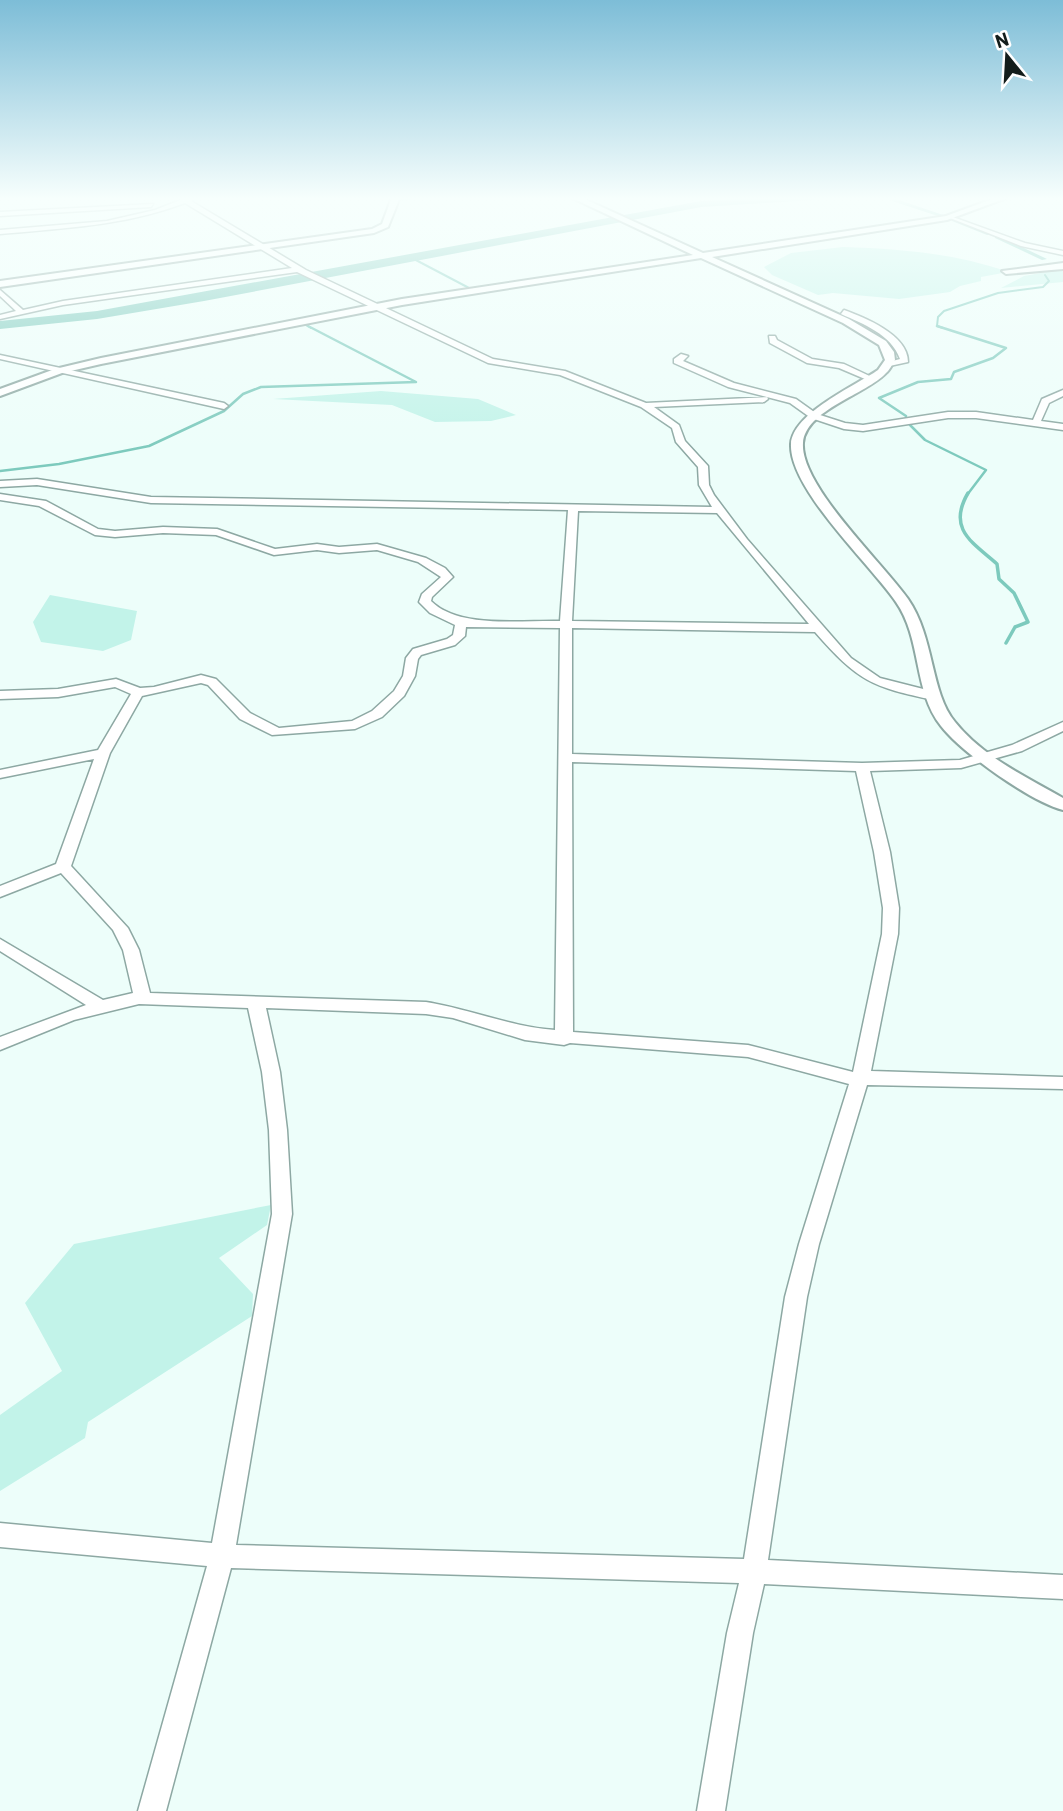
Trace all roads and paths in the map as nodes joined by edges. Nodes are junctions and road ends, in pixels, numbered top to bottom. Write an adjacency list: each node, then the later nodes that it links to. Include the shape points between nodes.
1 (18, 282): 6 (street)
2 (223, 282): 9 (street)
3 (323, 282): 8 (street)
4 (535, 282): 8 (street)
5 (759, 282): 15 (street, via 867,333 887,349)
6 (0, 284)
7 (0, 292): 9 (street)
8 (377, 307): 16 (street); 21 (street, via 491,361 562,373)
9 (21, 312): 11 (street)
10 (844, 312): 15 (street, via 893,340 905,360)
11 (0, 317)
12 (772, 338): 17 (street, via 810,361 841,366)
13 (684, 356): 20 (street, via 677,361 745,389)
14 (0, 357): 16 (street)
15 (888, 365): 17 (street)
16 (59, 371): 18 (street); 22 (street)
17 (872, 379): 23 (street)
18 (0, 393)
19 (1063, 393): 24 (street, via 1045,401)
20 (784, 398): 21 (street); 23 (street)
21 (644, 405): 29 (street, via 676,427 681,442 703,466 705,490)
22 (224, 406)
23 (814, 416): 24 (street, via 855,428 948,415); 35 (street, via 796,442 800,464 827,509 907,608 919,631)
24 (1036, 423): 25 (street)
25 (1063, 427)
26 (0, 484): 28 (street, via 37,482 151,500)
27 (0, 497): 30 (street, via 42,503 94,532 217,532 274,552 377,547 441,570 447,577 425,602)
28 (573, 508): 29 (street); 31 (street)
29 (722, 510): 32 (street)
30 (461, 623): 31 (street); 33 (street, via 459,636 451,642 416,652 399,693 377,714 355,725 278,732 245,716 212,682 201,679)
31 (566, 624): 32 (street); 39 (street)
32 (817, 628): 35 (street, via 846,661 876,681)
33 (138, 692): 34 (street, via 117,683 58,693); 37 (street)
34 (0, 695)
35 (934, 696): 38 (street, via 946,721)
36 (1063, 726): 38 (street)
37 (103, 753): 41 (street); 43 (street)
38 (985, 757): 40 (street, via 961,764); 42 (street)
39 (565, 758): 40 (street); 49 (street)
40 (862, 767): 51 (street, via 891,908 890,934)
41 (0, 774)
42 (1063, 805)
43 (63, 867): 44 (street); 46 (street, via 120,928 131,950)
44 (0, 892)
45 (0, 944): 48 (street)
46 (143, 998): 47 (street); 48 (street)
47 (256, 1003): 49 (street, via 426,1008 525,1034); 54 (street, via 271,1072 282,1214)
48 (99, 1005): 50 (street)
49 (564, 1038): 51 (street, via 748,1051)
50 (0, 1044)
51 (859, 1078): 52 (street); 55 (street, via 796,1297)
52 (1063, 1083)
53 (0, 1535): 54 (street)
54 (222, 1556): 55 (street); 57 (street)
55 (754, 1572): 56 (street); 58 (street)
56 (1063, 1587)
57 (152, 1811)
58 (711, 1811)

